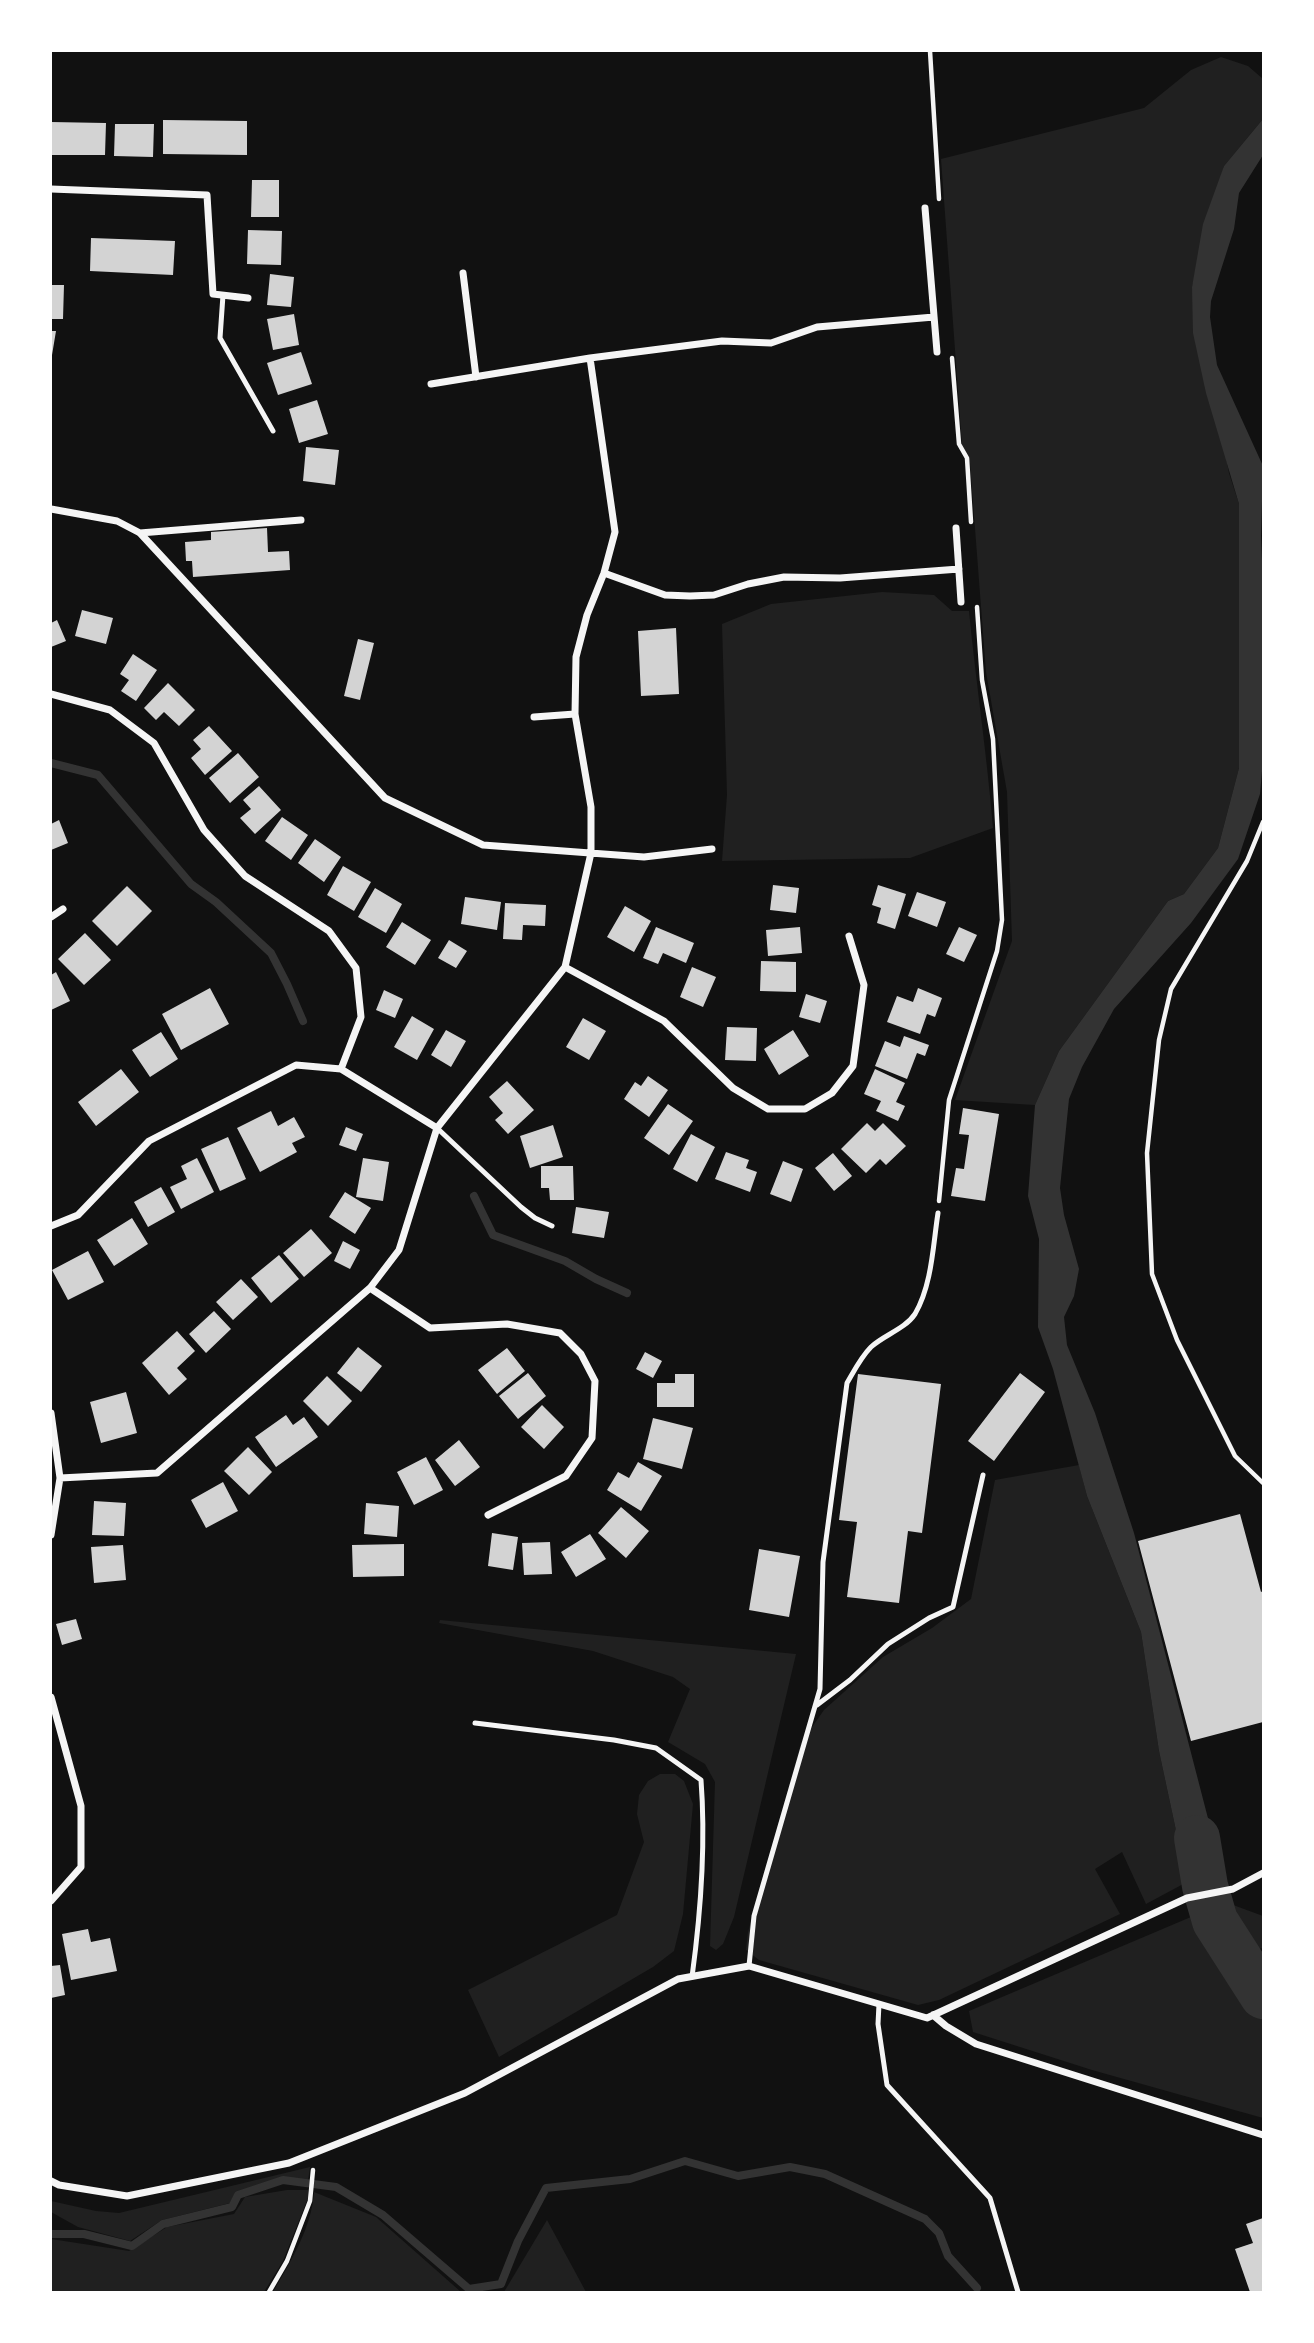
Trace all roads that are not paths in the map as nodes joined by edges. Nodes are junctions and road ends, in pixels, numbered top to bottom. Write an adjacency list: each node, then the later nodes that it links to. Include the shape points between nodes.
1 (51, 189): 4 (street, via 207,195 214,294)
2 (925, 208): 6 (street)
3 (463, 273): 9 (street)
4 (223, 295): 5 (street); 11 (lane, via 220,338)
5 (248, 298)
6 (934, 317): 7 (street); 8 (street, via 817,327 771,343 722,341)
7 (937, 352)
8 (590, 358): 9 (street); 17 (street, via 615,532)
9 (476, 377): 10 (street)
10 (431, 384)
11 (273, 432)
12 (51, 509): 15 (street, via 117,521)
13 (301, 520): 15 (street)
14 (956, 528): 16 (street)
15 (140, 533): 23 (street, via 385,798 483,845)
16 (959, 569): 17 (street, via 840,578 784,577 690,596 665,595); 18 (street)
17 (604, 573): 20 (street, via 576,657)
18 (961, 602)
19 (51, 694): 28 (street, via 110,710 153,743 204,831 245,876 329,931 356,968 361,1017)
20 (575, 713): 21 (street); 23 (street, via 591,807)
21 (534, 717)
22 (712, 849): 23 (street, via 644,857)
23 (591, 853): 27 (street)
24 (63, 909): 25 (street)
25 (51, 917)
26 (849, 936): 27 (street, via 864,985 853,1066 832,1093 805,1109 768,1109 733,1088 664,1021)
27 (565, 967): 29 (street)
28 (341, 1069): 29 (street); 31 (street, via 296,1065 149,1141 78,1215)
29 (437, 1128): 32 (lane, via 521,1207); 33 (street, via 399,1250)
30 (938, 1213): 40 (lane, via 930,1270 914,1315 871,1347 847,1383 823,1562 820,1689)
31 (51, 1226)
32 (552, 1226)
33 (370, 1288): 36 (street, via 157,1473); 37 (street, via 430,1328 507,1324 560,1333 581,1354 594,1381 592,1438 566,1476)
34 (51, 1413): 36 (street)
35 (983, 1475): 40 (lane, via 953,1607 888,1644)
36 (60, 1478): 38 (street)
37 (488, 1515)
38 (51, 1535)
39 (51, 1697): 43 (street, via 81,1806 80,1867)
40 (815, 1708): 44 (lane, via 754,1916)
41 (475, 1723): 45 (lane, via 656,1748 701,1780 704,1825)
42 (1263, 1873): 47 (street, via 1234,1889 1187,1898)
43 (51, 1901)
44 (749, 1966): 45 (street); 46 (street)
45 (692, 1977): 49 (street, via 678,1979 465,2094 289,2163 127,2196)
46 (880, 2004): 47 (street, via 927,2018); 50 (lane, via 878,2024 887,2085 990,2198)
47 (933, 2015): 48 (street, via 976,2044)
48 (1263, 2135)
49 (51, 2182)
50 (1018, 2292)

